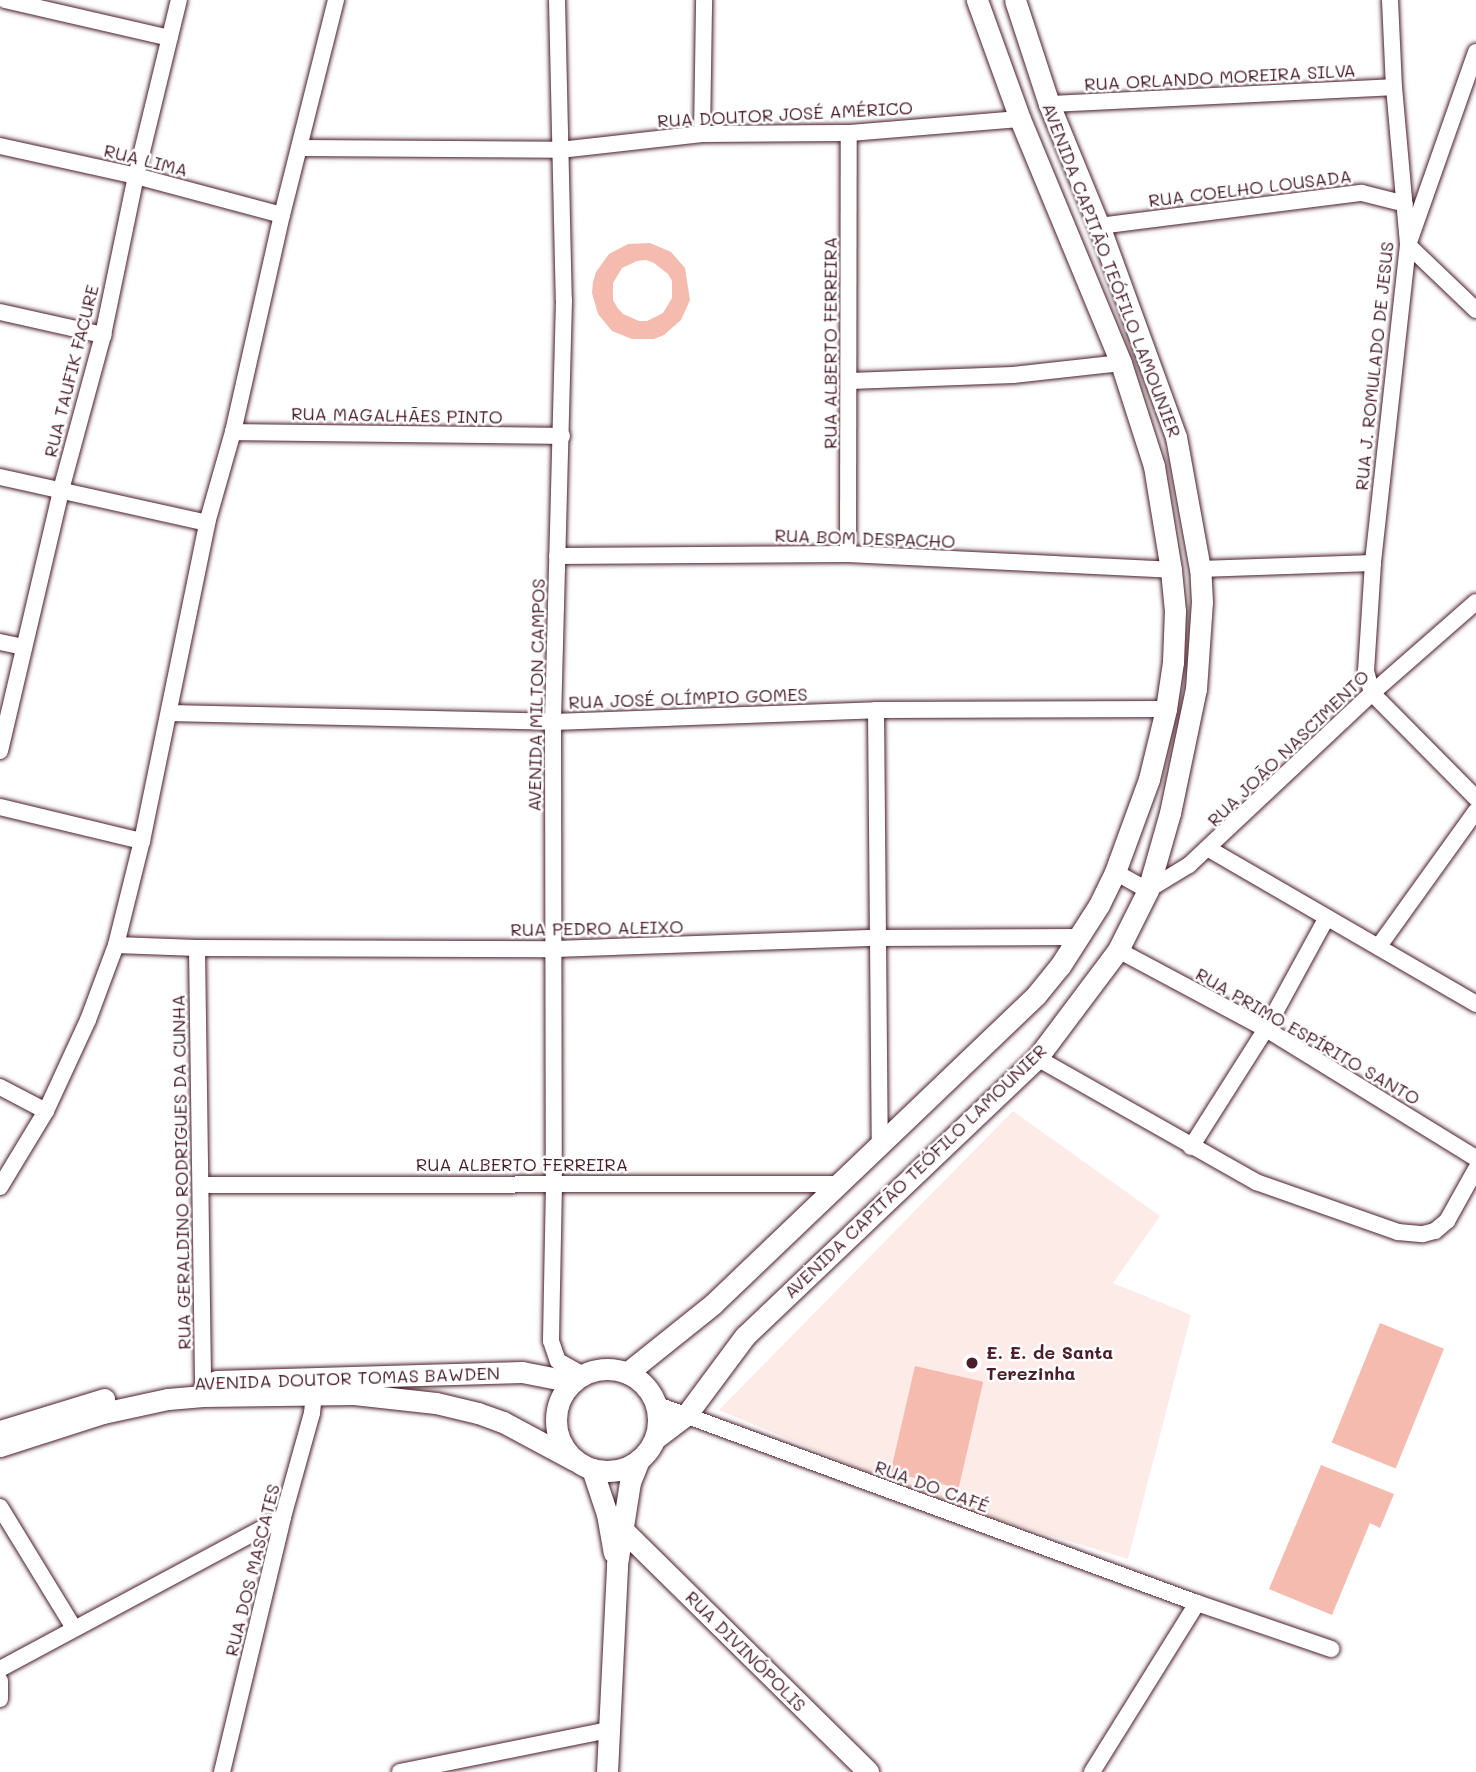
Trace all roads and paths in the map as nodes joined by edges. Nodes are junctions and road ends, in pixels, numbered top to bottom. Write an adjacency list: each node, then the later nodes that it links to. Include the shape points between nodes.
1 (5, 0): 9 (street)
2 (179, 0): 9 (street, RUA TAUFIK FACURE)
3 (336, 0): 17 (street)
4 (557, 0): 18 (street, AVENIDA MILTON CAMPOS)
5 (704, 0): 15 (street)
6 (1390, 0): 11 (street, RUA J. ROMULADO DE JESUS)
7 (1015, 1): 8 (main road); 12 (main road, AVENIDA CAPITÃO TEÓFILO LAMOUNIER)
8 (979, 8): 13 (main road, AVENIDA CAPITÃO TEÓFILO LAMOUNIER)
9 (170, 37): 19 (street, RUA TAUFIK FACURE)
10 (1476, 52): 23 (street)
11 (1394, 87): 12 (street, RUA ORLANDO MOREIRA SILVA); 20 (street, RUA J. ROMULADO DE JESUS)
12 (1049, 104): 22 (main road, AVENIDA CAPITÃO TEÓFILO LAMOUNIER)
13 (1020, 119): 14 (street, RUA DOUTOR JOSÉ AMÉRICO); 27 (main road, AVENIDA CAPITÃO TEÓFILO LAMOUNIER)
14 (849, 133): 15 (street, RUA DOUTOR JOSÉ AMÉRICO); 28 (street, RUA ALBERTO FERREIRA)
15 (702, 134): 18 (street, RUA DOUTOR JOSÉ AMÉRICO)
16 (0, 146): 19 (street, RUA LIMA)
17 (300, 148): 18 (street, RUA DOUTOR JOSÉ AMÉRICO); 21 (street)
18 (559, 150): 30 (street, AVENIDA MILTON CAMPOS)
19 (136, 176): 21 (street, RUA LIMA); 26 (street, RUA TAUFIK FACURE)
20 (1405, 204): 22 (street, RUA COELHO LOUSADA, via 1362,193); 23 (street, RUA J. ROMULADO DE JESUS)
21 (282, 215): 29 (street)
22 (1099, 226): 37 (main road, AVENIDA CAPITÃO TEÓFILO LAMOUNIER, via 1177,437)
23 (1408, 246): 24 (street); 36 (street, RUA J. ROMULADO DE JESUS)
24 (1476, 310)
25 (0, 312): 26 (street)
26 (103, 335): 32 (street, RUA TAUFIK FACURE)
27 (1121, 363): 28 (street, via 1013,375); 38 (main road, AVENIDA CAPITÃO TEÓFILO LAMOUNIER, via 1154,467)
28 (850, 381): 34 (street, RUA ALBERTO FERREIRA)
29 (233, 432): 30 (street, RUA MAGALHÃES PINTO); 33 (street)
30 (562, 436): 35 (street, AVENIDA MILTON CAMPOS)
31 (0, 477): 32 (street)
32 (61, 490): 33 (street); 41 (street, RUA TAUFIK FACURE)
33 (207, 523): 45 (street)
34 (848, 554): 35 (street, RUA BOM DESPACHO); 38 (street, RUA BOM DESPACHO)
35 (557, 555): 46 (street, AVENIDA MILTON CAMPOS)
36 (1373, 563): 37 (street); 42 (street, RUA J. ROMULADO DE JESUS, via 1366,671)
37 (1199, 569): 54 (main road, AVENIDA CAPITÃO TEÓFILO LAMOUNIER, via 1202,602 1196,689 1170,813)
38 (1171, 570): 43 (main road, AVENIDA CAPITÃO TEÓFILO LAMOUNIER, via 1174,611)
39 (1476, 601): 42 (street, RUA JOÃO NASCIMENTO)
40 (0, 642): 41 (street)
41 (23, 647): 47 (street, RUA TAUFIK FACURE)
42 (1373, 693): 48 (street); 52 (street, RUA JOÃO NASCIMENTO)
43 (1166, 709): 44 (street, RUA JOSÉ OLÍMPIO GOMES); 53 (main road, AVENIDA CAPITÃO TEÓFILO LAMOUNIER, via 1149,779)
44 (876, 710): 46 (street, RUA JOSÉ OLÍMPIO GOMES); 57 (street)
45 (169, 713): 46 (street, RUA JOSÉ OLÍMPIO GOMES); 51 (street)
46 (553, 722): 61 (street, AVENIDA MILTON CAMPOS)
47 (0, 751)
48 (1476, 798)
49 (0, 807): 51 (street)
50 (1476, 811): 59 (street)
51 (142, 841): 58 (street)
52 (1209, 849): 54 (street, RUA JOÃO NASCIMENTO); 55 (street)
53 (1115, 872): 54 (street); 56 (main road, AVENIDA CAPITÃO TEÓFILO LAMOUNIER)
54 (1148, 890): 62 (main road, AVENIDA CAPITÃO TEÓFILO LAMOUNIER)
55 (1326, 919): 59 (street); 64 (street)
56 (1079, 937): 57 (street, RUA PEDRO ALEIXO); 68 (main road, AVENIDA CAPITÃO TEÓFILO LAMOUNIER, via 1037,994)
57 (876, 938): 61 (street, RUA PEDRO ALEIXO); 68 (street)
58 (116, 945): 60 (street, RUA PEDRO ALEIXO); 67 (street)
59 (1379, 946): 63 (street)
60 (197, 948): 61 (street, RUA PEDRO ALEIXO); 74 (street, RUA GERALDINO RODRIGUES DA CUNHA)
61 (555, 949): 72 (street, AVENIDA MILTON CAMPOS)
62 (1118, 950): 64 (street, RUA PRIMO ESPÍRITO SANTO); 65 (main road, AVENIDA CAPITÃO TEÓFILO LAMOUNIER)
63 (1476, 1004)
64 (1266, 1030): 69 (street); 70 (street, RUA PRIMO ESPÍRITO SANTO)
65 (1037, 1058): 69 (street); 81 (main road, AVENIDA CAPITÃO TEÓFILO LAMOUNIER, via 745,1336)
66 (0, 1087): 67 (street)
67 (46, 1111): 75 (street)
68 (880, 1146): 73 (main road, AVENIDA CAPITÃO TEÓFILO LAMOUNIER)
69 (1191, 1147): 71 (street, via 1256,1182 1398,1232 1423,1234 1447,1221)
70 (1476, 1158)
71 (1476, 1169)
72 (554, 1183): 73 (street, RUA ALBERTO FERREIRA); 74 (street, RUA ALBERTO FERREIRA); 77 (street, AVENIDA MILTON CAMPOS, via 551,1341 558,1361)
73 (842, 1184): 76 (main road, AVENIDA CAPITÃO TEÓFILO LAMOUNIER, via 713,1304)
74 (202, 1185): 79 (street, RUA GERALDINO RODRIGUES DA CUNHA)
75 (0, 1187)
76 (627, 1373): 77 (main road, via 605,1369); 80 (main road, via 649,1390)
77 (578, 1379): 78 (main road, AVENIDA DOUTOR TOMAS BAWDEN, via 522,1372); 86 (main road, via 562,1396 556,1421 562,1446)
78 (315, 1385): 79 (main road, AVENIDA DOUTOR TOMAS BAWDEN); 86 (main road, AVENIDA DOUTOR TOMAS BAWDEN, via 478,1413); 88 (street, RUA DOS MASCATES)
79 (203, 1389): 82 (main road, AVENIDA DOUTOR TOMAS BAWDEN, via 97,1401); 84 (main road, AVENIDA DOUTOR TOMAS BAWDEN, via 103,1413)
80 (655, 1404): 81 (street, RUA DO CAFÉ); 83 (main road)
81 (687, 1414): 83 (main road, AVENIDA CAPITÃO TEÓFILO LAMOUNIER); 91 (street, RUA DO CAFÉ)
82 (0, 1431)
83 (657, 1437): 85 (main road)
84 (0, 1446)
85 (639, 1460): 86 (main road, via 608,1472); 89 (main road, via 630,1482)
86 (583, 1464): 90 (main road, via 607,1514)
87 (0, 1507): 92 (street)
88 (283, 1517): 92 (street); 98 (street, RUA DOS MASCATES)
89 (624, 1531): 90 (main road); 101 (main road, RUA DIVINÓPOLIS)
90 (617, 1564): 97 (main road)
91 (1197, 1603): 93 (street, RUA DO CAFÉ); 102 (street)
92 (74, 1628): 94 (street)
93 (1331, 1649)
94 (0, 1669)
95 (0, 1681): 96 (street)
96 (0, 1699)
97 (609, 1730): 99 (street); 100 (main road)
98 (222, 1772)
99 (400, 1772)
100 (607, 1772)
101 (868, 1772)
102 (1092, 1772)

